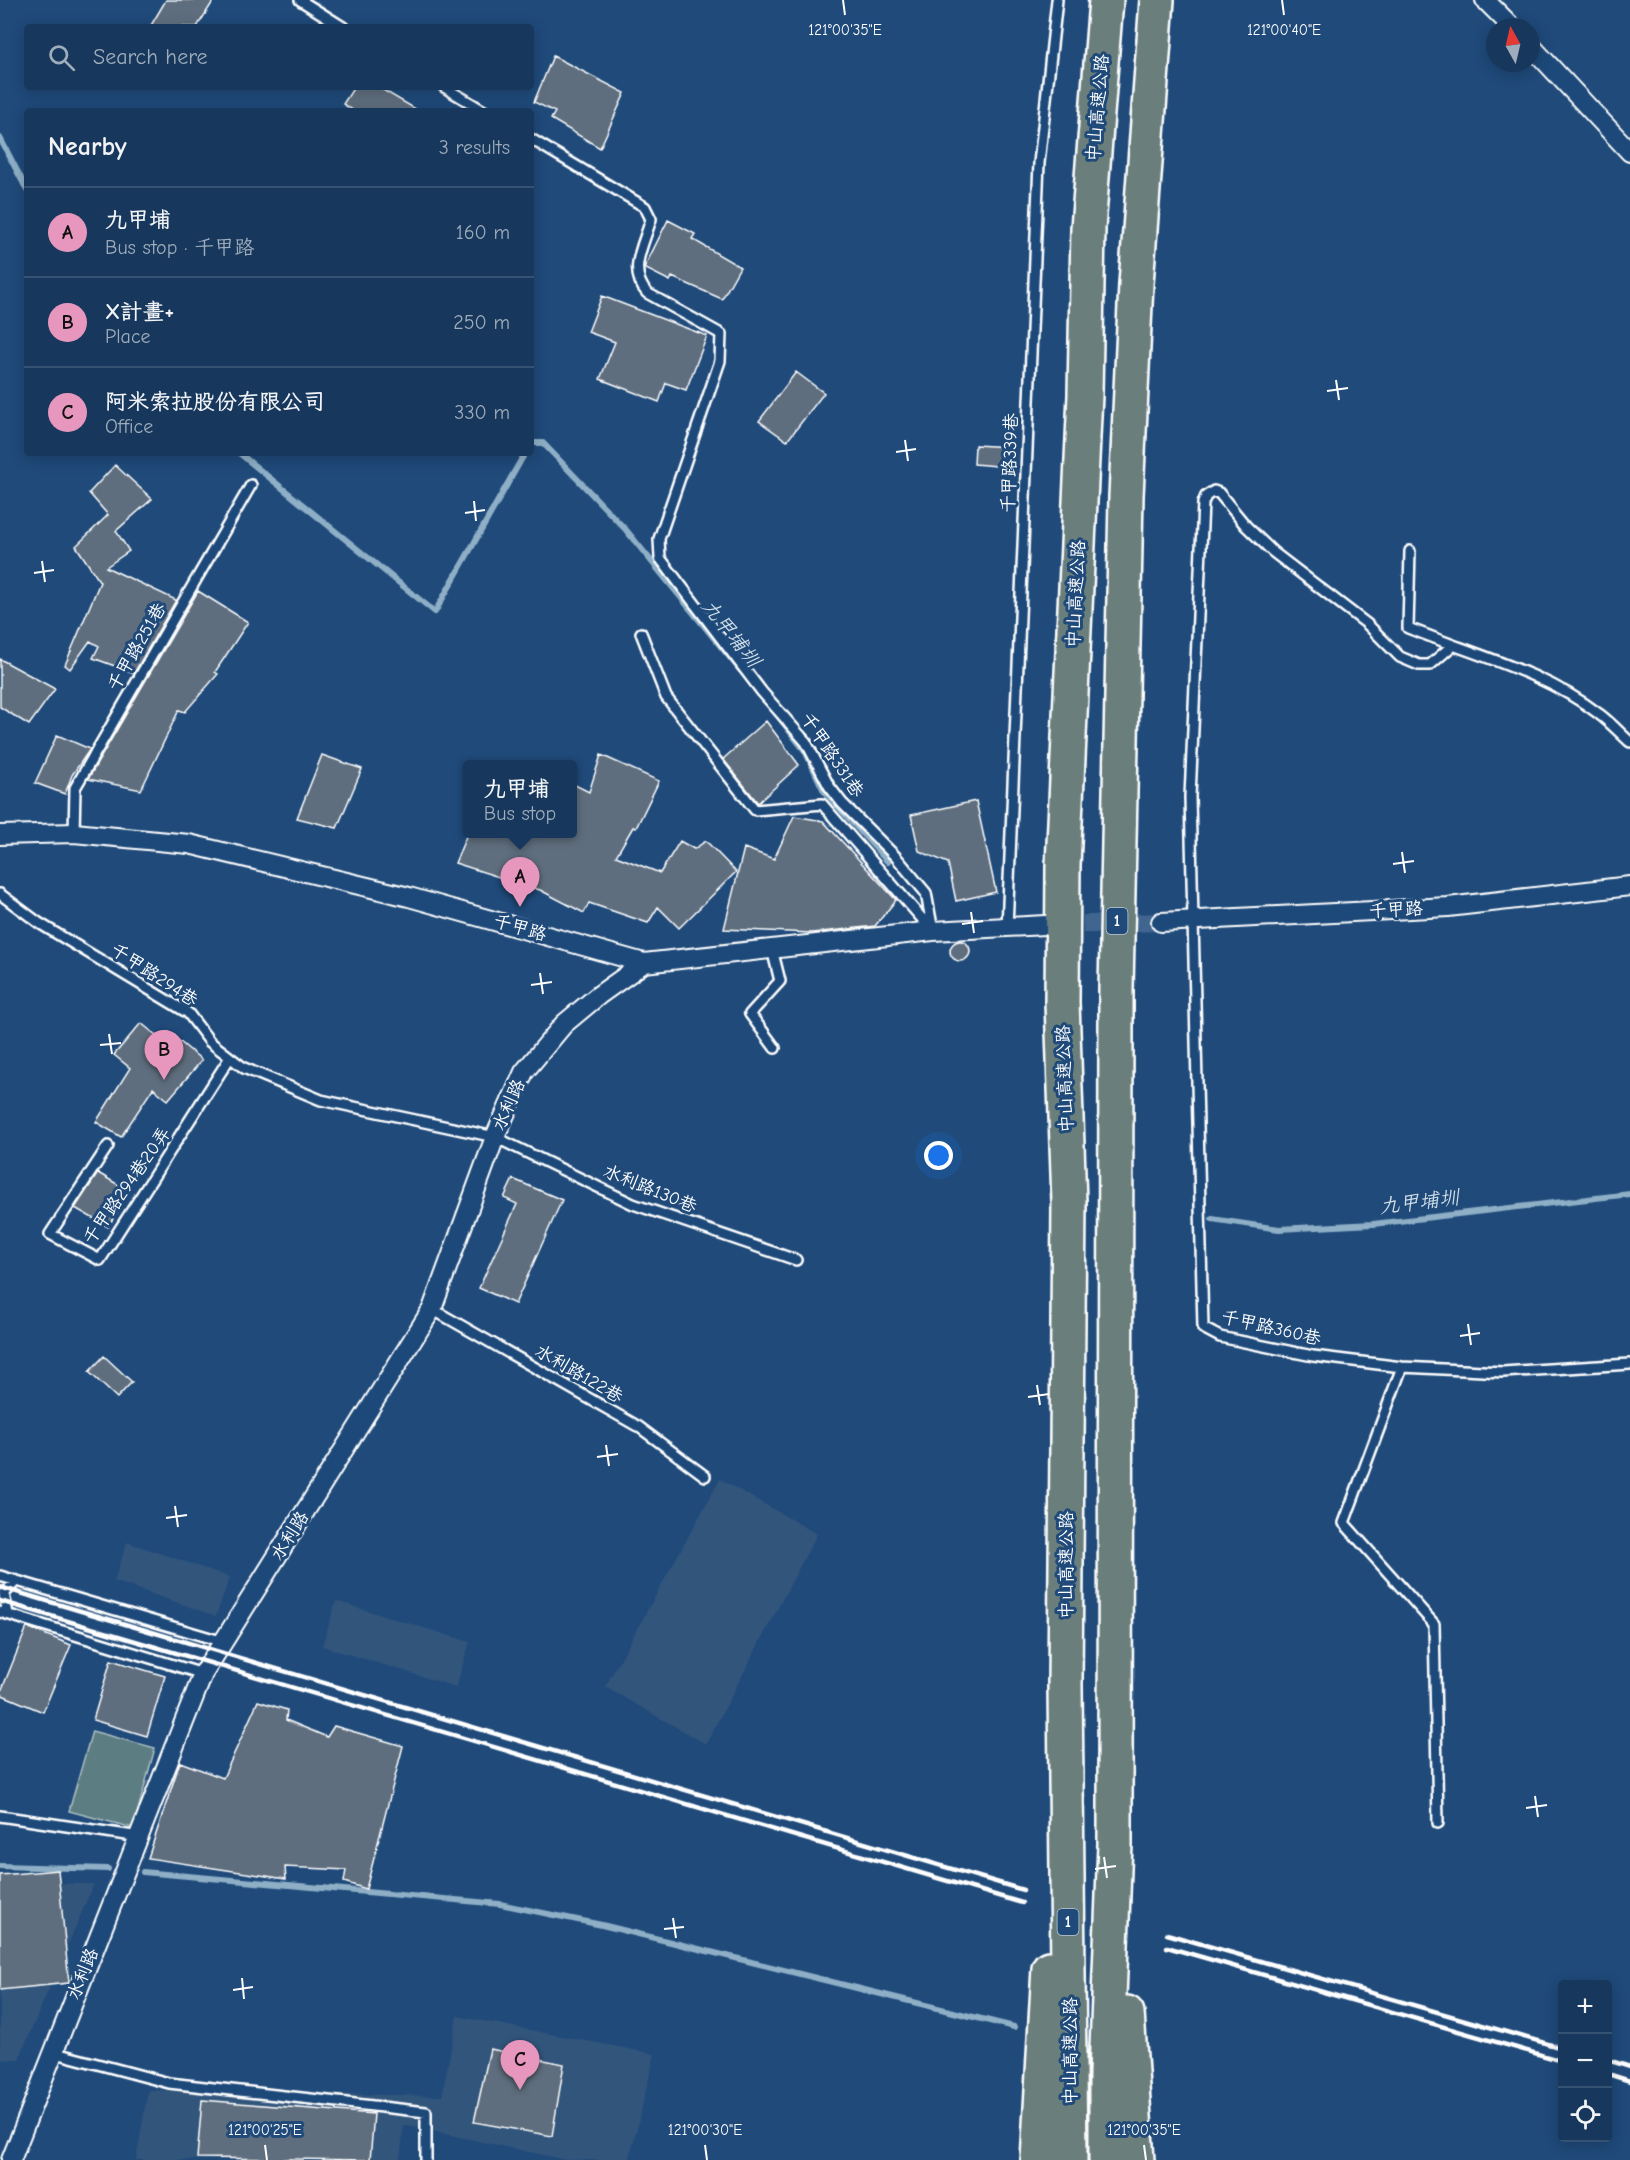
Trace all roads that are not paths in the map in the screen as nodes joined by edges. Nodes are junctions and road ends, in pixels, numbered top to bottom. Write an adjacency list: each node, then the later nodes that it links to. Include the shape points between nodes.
1 (300, 0): 7 (lane)
2 (1057, 0): 25 (lane, 千甲路339巷, via 1039,163)
3 (1106, 0): 43 (highway, 中山高速公路 / 1, via 1088,228 1085,395 1063,866 1062,1002 1069,1202)
4 (1157, 0): 47 (highway, 中山高速公路 / 1, via 1136,284 1125,519 1116,990)
5 (1485, 0): 6 (street)
6 (1503, 18)
7 (338, 24)
8 (1540, 56): 12 (street)
9 (449, 90): 10 (lane)
10 (479, 108)
11 (534, 141): 26 (lane, 千甲路331巷, via 645,207 651,219 636,264 639,284 646,293 721,334 720,361 660,539 660,558 762,692 806,742 842,803 926,893)
12 (1630, 152)
13 (250, 484): 18 (lane, 千甲路251巷, via 75,788)
14 (1410, 551): 16 (lane, via 1408,628)
15 (641, 633): 26 (lane, via 666,697 755,810 822,804)
16 (1453, 645): 17 (lane, via 1497,660 1564,692 1600,714); 23 (lane, via 1430,664 1419,665 1400,657 1366,624 1273,552 1245,526 1219,493 1214,491 1206,496 1190,797)
17 (1630, 742)
18 (74, 833): 19 (street, 千甲路); 28 (street, 千甲路, via 189,844 409,897)
19 (0, 836)
20 (1630, 886): 23 (street, 千甲路, via 1448,908)
21 (0, 894): 30 (lane, 千甲路294巷, via 39,923 188,1013)
22 (1161, 922): 23 (street, 千甲路)
23 (1195, 922): 36 (lane, 千甲路360巷, via 1203,1328 1220,1337 1301,1354)
24 (1045, 925): 25 (street, 千甲路)
25 (1007, 928): 26 (street, 千甲路)
26 (933, 931): 27 (street, 千甲路)
27 (772, 950): 28 (street, 千甲路); 29 (lane, via 780,981 750,1014)
28 (644, 963): 31 (street, 水利路, via 599,994 539,1052 524,1072)
29 (775, 1048)
30 (229, 1059): 31 (lane, 千甲路294巷, via 321,1100); 32 (lane, 千甲路294巷20弄, via 100,1260 50,1234)
31 (495, 1137): 33 (lane, 水利路130巷, via 633,1204); 34 (street, 水利路)
32 (108, 1146)
33 (796, 1260)
34 (432, 1309): 37 (lane, 水利路122巷, via 639,1427); 41 (street, 水利路)
35 (1630, 1364): 36 (lane, 千甲路360巷, via 1503,1372)
36 (1402, 1367): 45 (lane, via 1344,1523 1434,1624)
37 (705, 1476)
38 (0, 1576): 39 (lane)
39 (16, 1581): 40 (lane, via 4,1594); 41 (lane)
40 (4, 1613): 42 (lane)
41 (224, 1642): 42 (street, 水利路)
42 (203, 1674): 46 (street, 水利路)
43 (1065, 1685): 51 (highway); 52 (highway, 中山高速公路 / 1)
44 (0, 1816): 46 (lane)
45 (1438, 1823)
46 (140, 1836): 48 (street, 水利路)
47 (1115, 1844): 53 (highway, 中山高速公路 / 1); 54 (highway)
48 (52, 2052): 49 (street, 水利路); 50 (lane, via 169,2084 426,2112)
49 (11, 2160)
50 (426, 2160)
51 (1038, 2160)
52 (1070, 2160)
53 (1106, 2160)
54 (1137, 2160)

